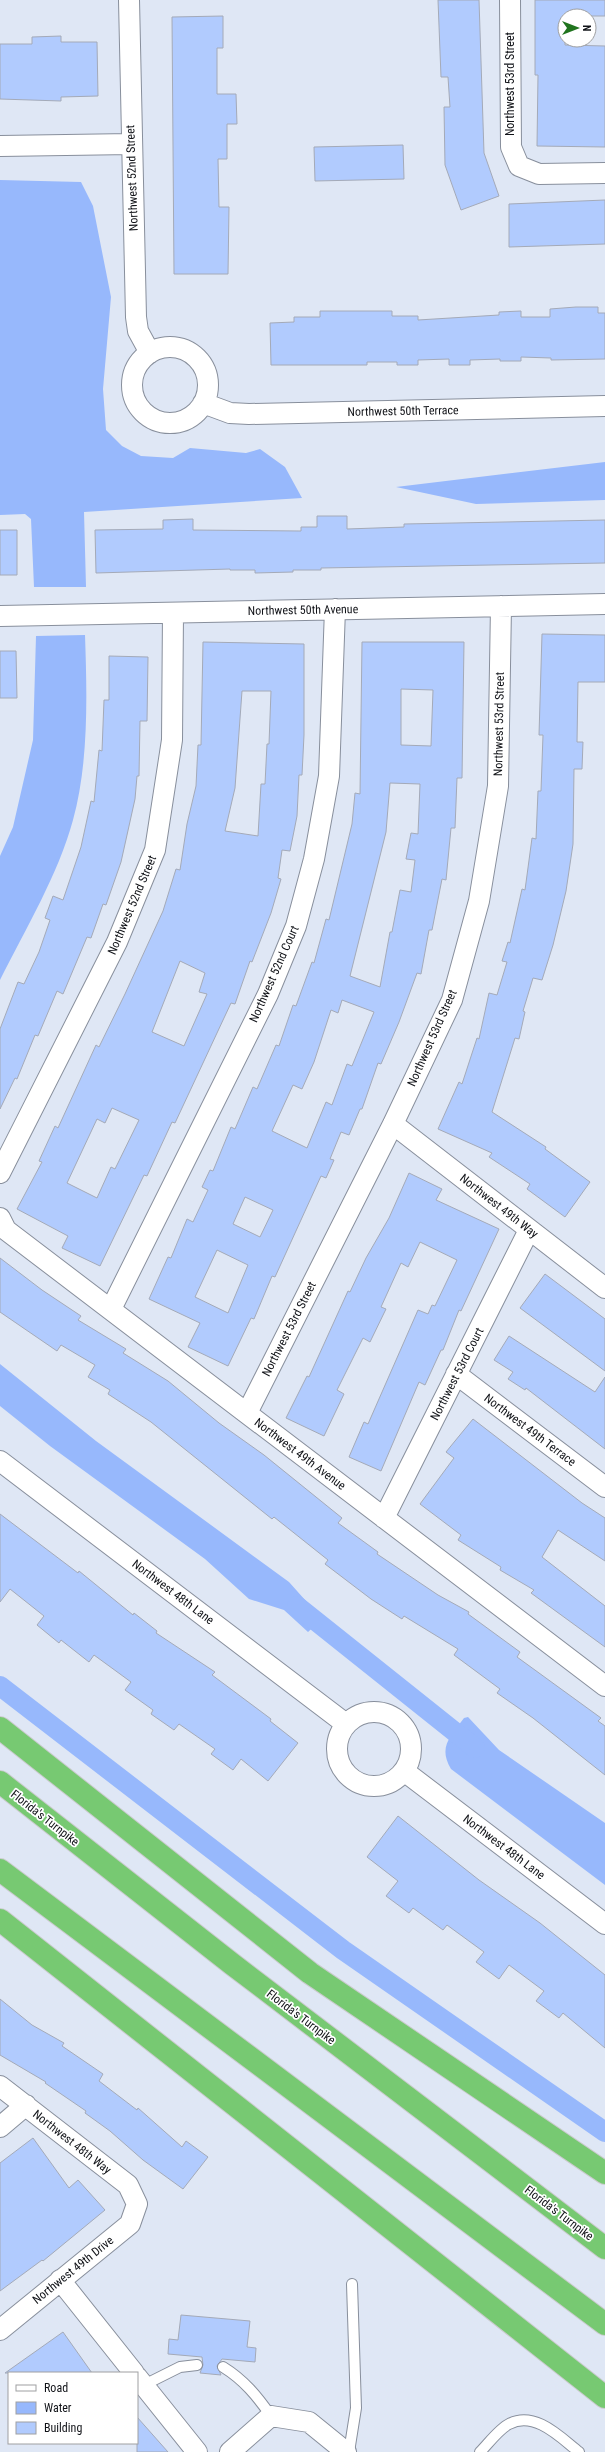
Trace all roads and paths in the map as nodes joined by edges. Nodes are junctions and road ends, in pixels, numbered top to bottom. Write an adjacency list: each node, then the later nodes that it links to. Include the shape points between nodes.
1 (128, 0): 3 (street, Northwest 52nd Street)
2 (510, 0): 5 (street, Northwest 53rd Street, via 511,147 519,166 539,174)
3 (131, 144): 4 (street); 6 (street, Northwest 52nd Street, via 136,317 138,331)
4 (0, 146)
5 (605, 173)
6 (150, 353): 7 (street, via 171,347 182,349 195,358 205,371 207,382); 7 (street, via 140,361 134,372 133,391 140,408 149,417 160,422 185,420)
7 (203, 403): 8 (street, Northwest 50th Terrace, via 230,413 249,414)
8 (605, 406)
9 (605, 604): 10 (street, Northwest 50th Avenue)
10 (501, 606): 11 (street, Northwest 50th Avenue); 14 (street, Northwest 53rd Street, via 498,786 479,901 452,1000)
11 (335, 609): 12 (street, Northwest 50th Avenue); 19 (street, Northwest 52nd Court, via 330,776 314,859 296,926 268,994)
12 (172, 613): 13 (street, Northwest 50th Avenue); 15 (street, Northwest 52nd Street, via 172,740 155,850 117,942)
13 (0, 616)
14 (393, 1124): 17 (street, Northwest 49th Way); 21 (street, Northwest 53rd Street)
15 (0, 1173)
16 (0, 1218): 19 (street, Northwest 49th Avenue, via 6,1230)
17 (530, 1230): 18 (street, Northwest 49th Way); 20 (street, Northwest 53rd Court)
18 (605, 1288)
19 (111, 1309): 21 (street, Northwest 49th Avenue)
20 (456, 1374): 23 (street, Northwest 49th Terrace); 24 (street, Northwest 53rd Court)
21 (247, 1413): 24 (street, Northwest 49th Avenue)
22 (0, 1461): 26 (street, Northwest 48th Lane)
23 (605, 1487)
24 (384, 1518): 25 (street, Northwest 49th Avenue)
25 (605, 1686)
26 (346, 1724): 28 (street, via 355,1717 371,1712 387,1714 397,1720 405,1728 409,1738 409,1760); 28 (street, via 337,1746 338,1758 351,1778 361,1784 373,1786 396,1779)
27 (0, 1728): 36 (highway, via 310,1973)
28 (404, 1771): 32 (street, Northwest 48th Lane)
29 (0, 1782): 38 (highway, Florida's Turnpike, via 232,1964)
30 (0, 1870): 41 (highway)
31 (0, 1920): 47 (highway)
32 (605, 1924)
33 (0, 2086): 34 (street, Northwest 48th Way)
34 (26, 2105): 35 (street); 37 (street, Northwest 48th Way, via 128,2185)
35 (0, 2127)
36 (605, 2173)
37 (137, 2204): 39 (street, Northwest 49th Drive, via 130,2224)
38 (605, 2248)
39 (60, 2280): 42 (street, Northwest 49th Drive); 45 (street)
40 (352, 2284): 52 (lane, via 356,2408)
41 (605, 2324)
42 (0, 2330)
43 (197, 2366): 46 (lane, via 180,2367)
44 (223, 2367): 48 (lane, via 241,2378)
45 (133, 2372)
46 (138, 2378): 49 (street)
47 (605, 2397)
48 (271, 2416): 50 (street); 51 (street, via 309,2422)
49 (196, 2452)
50 (230, 2452)
51 (346, 2452)
52 (350, 2452)
53 (480, 2452): 54 (lane, via 509,2424 525,2420 543,2424)
54 (580, 2452)

